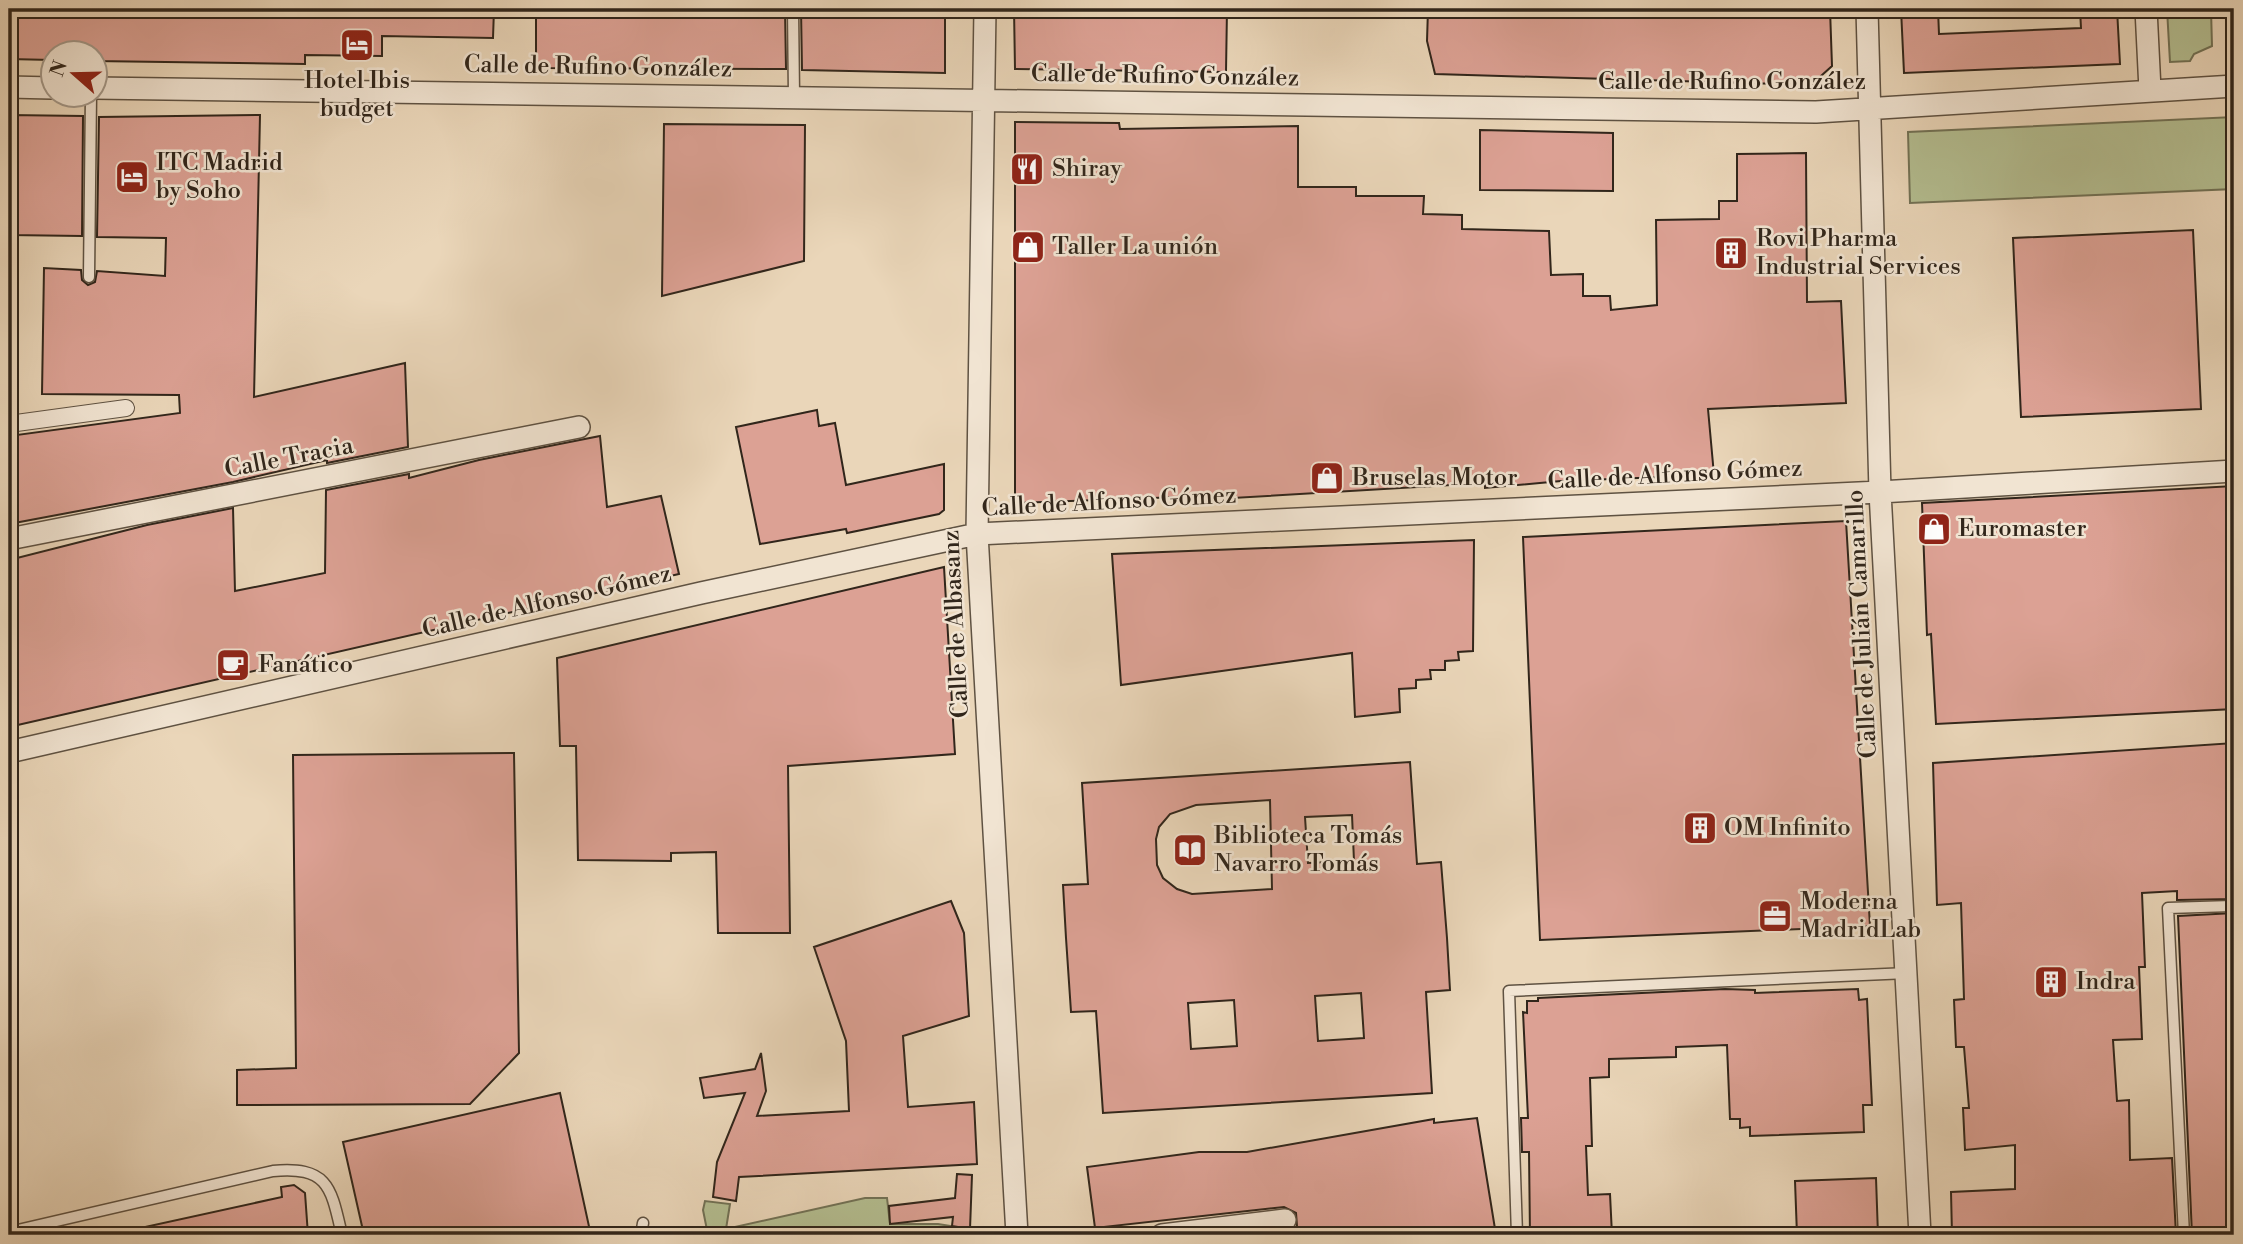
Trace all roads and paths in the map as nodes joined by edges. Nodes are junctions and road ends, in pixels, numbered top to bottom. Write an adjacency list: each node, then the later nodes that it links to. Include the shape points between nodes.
1 (793, 9): 10 (lane)
2 (985, 9): 11 (street, Calle de Albasanz)
3 (1867, 9): 13 (street, Calle de Julián Camarillo)
4 (2146, 9): 9 (street)
5 (2234, 86): 9 (street, Calle de Rufino González)
6 (9, 87): 7 (street)
7 (38, 88)
8 (108, 88): 10 (street, Calle de Rufino González)
9 (2150, 90): 13 (street, Calle de Rufino González)
10 (794, 96): 11 (street, Calle de Rufino González)
11 (984, 100): 13 (street, Calle de Rufino González, via 1816,112); 20 (street, Calle de Albasanz)
12 (92, 108): 14 (lane)
13 (1870, 109): 19 (street, Calle de Julián Camarillo)
14 (89, 277)
15 (126, 408): 16 (street)
16 (9, 424)
17 (579, 427): 21 (street, Calle Tracia)
18 (2234, 471): 19 (street, Calle de Alfonso Gómez)
19 (1880, 492): 20 (street, Calle de Alfonso Gómez); 24 (street, Calle de Julián Camarillo)
20 (976, 534): 22 (street, Calle de Alfonso Gómez); 30 (street, Calle de Albasanz)
21 (9, 539)
22 (9, 752)
23 (2232, 906): 34 (lane, via 2168,908)
24 (1908, 973): 32 (lane, via 1509,991); 33 (street, Calle de Julián Camarillo)
25 (1285, 1220): 31 (street)
26 (643, 1223): 29 (lane)
27 (9, 1231): 28 (lane, via 298,1169 319,1177 332,1192)
28 (342, 1235)
29 (641, 1235)
30 (1017, 1235)
31 (1162, 1235)
32 (1517, 1235)
33 (1920, 1235)
34 (2183, 1235)

